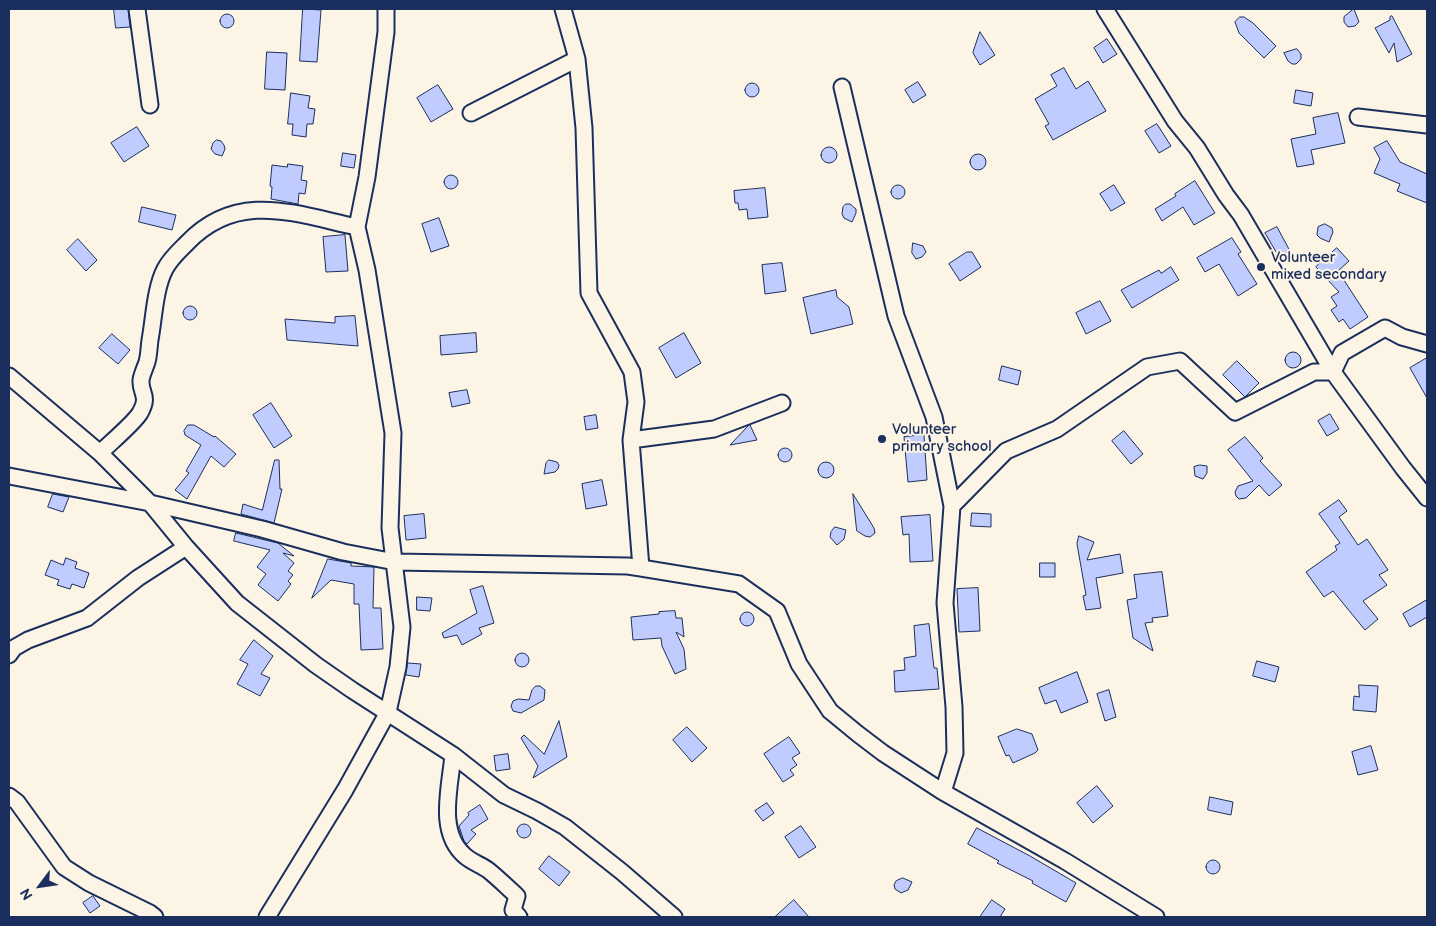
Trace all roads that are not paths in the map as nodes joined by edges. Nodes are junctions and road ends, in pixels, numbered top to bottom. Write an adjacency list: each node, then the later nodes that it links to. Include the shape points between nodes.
1 (137, 9): 7 (street)
2 (386, 9): 11 (street, via 386,32 367,177)
3 (563, 9): 5 (street)
4 (1105, 9): 13 (street, via 1175,121 1241,215)
5 (577, 59): 8 (street); 16 (street, via 584,128 589,293 632,372 636,402)
6 (842, 87): 21 (street, via 896,316 934,417)
7 (150, 105)
8 (472, 113)
9 (1358, 117): 10 (street)
10 (1427, 125)
11 (357, 227): 17 (street, via 272,209 257,209 217,220 196,233 173,257 162,275 141,381 146,397 139,414); 23 (street, via 393,433 390,528)
12 (1427, 344): 13 (street, via 1384,328 1342,353)
13 (1333, 372): 19 (street); 21 (street, via 1314,372 1235,412 1180,362 1147,368 1057,429 1006,450)
14 (9, 376): 17 (street)
15 (782, 403): 16 (street, via 714,429)
16 (631, 440): 24 (street)
17 (100, 453): 20 (street)
18 (9, 476): 20 (street)
19 (1427, 498)
20 (150, 503): 22 (street); 23 (street, via 262,528 342,552)
21 (952, 506): 28 (street, via 946,603 955,753)
22 (186, 547): 25 (street, via 138,578 87,618 28,640); 26 (street, via 237,603 316,665)
23 (395, 562): 24 (street); 26 (street, via 402,627 398,667)
24 (641, 568): 28 (street, via 739,584 777,611 800,664 830,711 883,753)
25 (9, 655)
26 (388, 712): 27 (street); 31 (street, via 345,790)
27 (453, 755): 32 (street, via 447,816 449,832 456,848 517,896 513,910); 33 (street, via 504,795 565,827)
28 (944, 792): 34 (street)
29 (9, 796): 30 (street, via 17,802 64,866 89,883)
30 (155, 917)
31 (267, 917)
32 (519, 917)
33 (674, 917)
34 (1156, 917)

